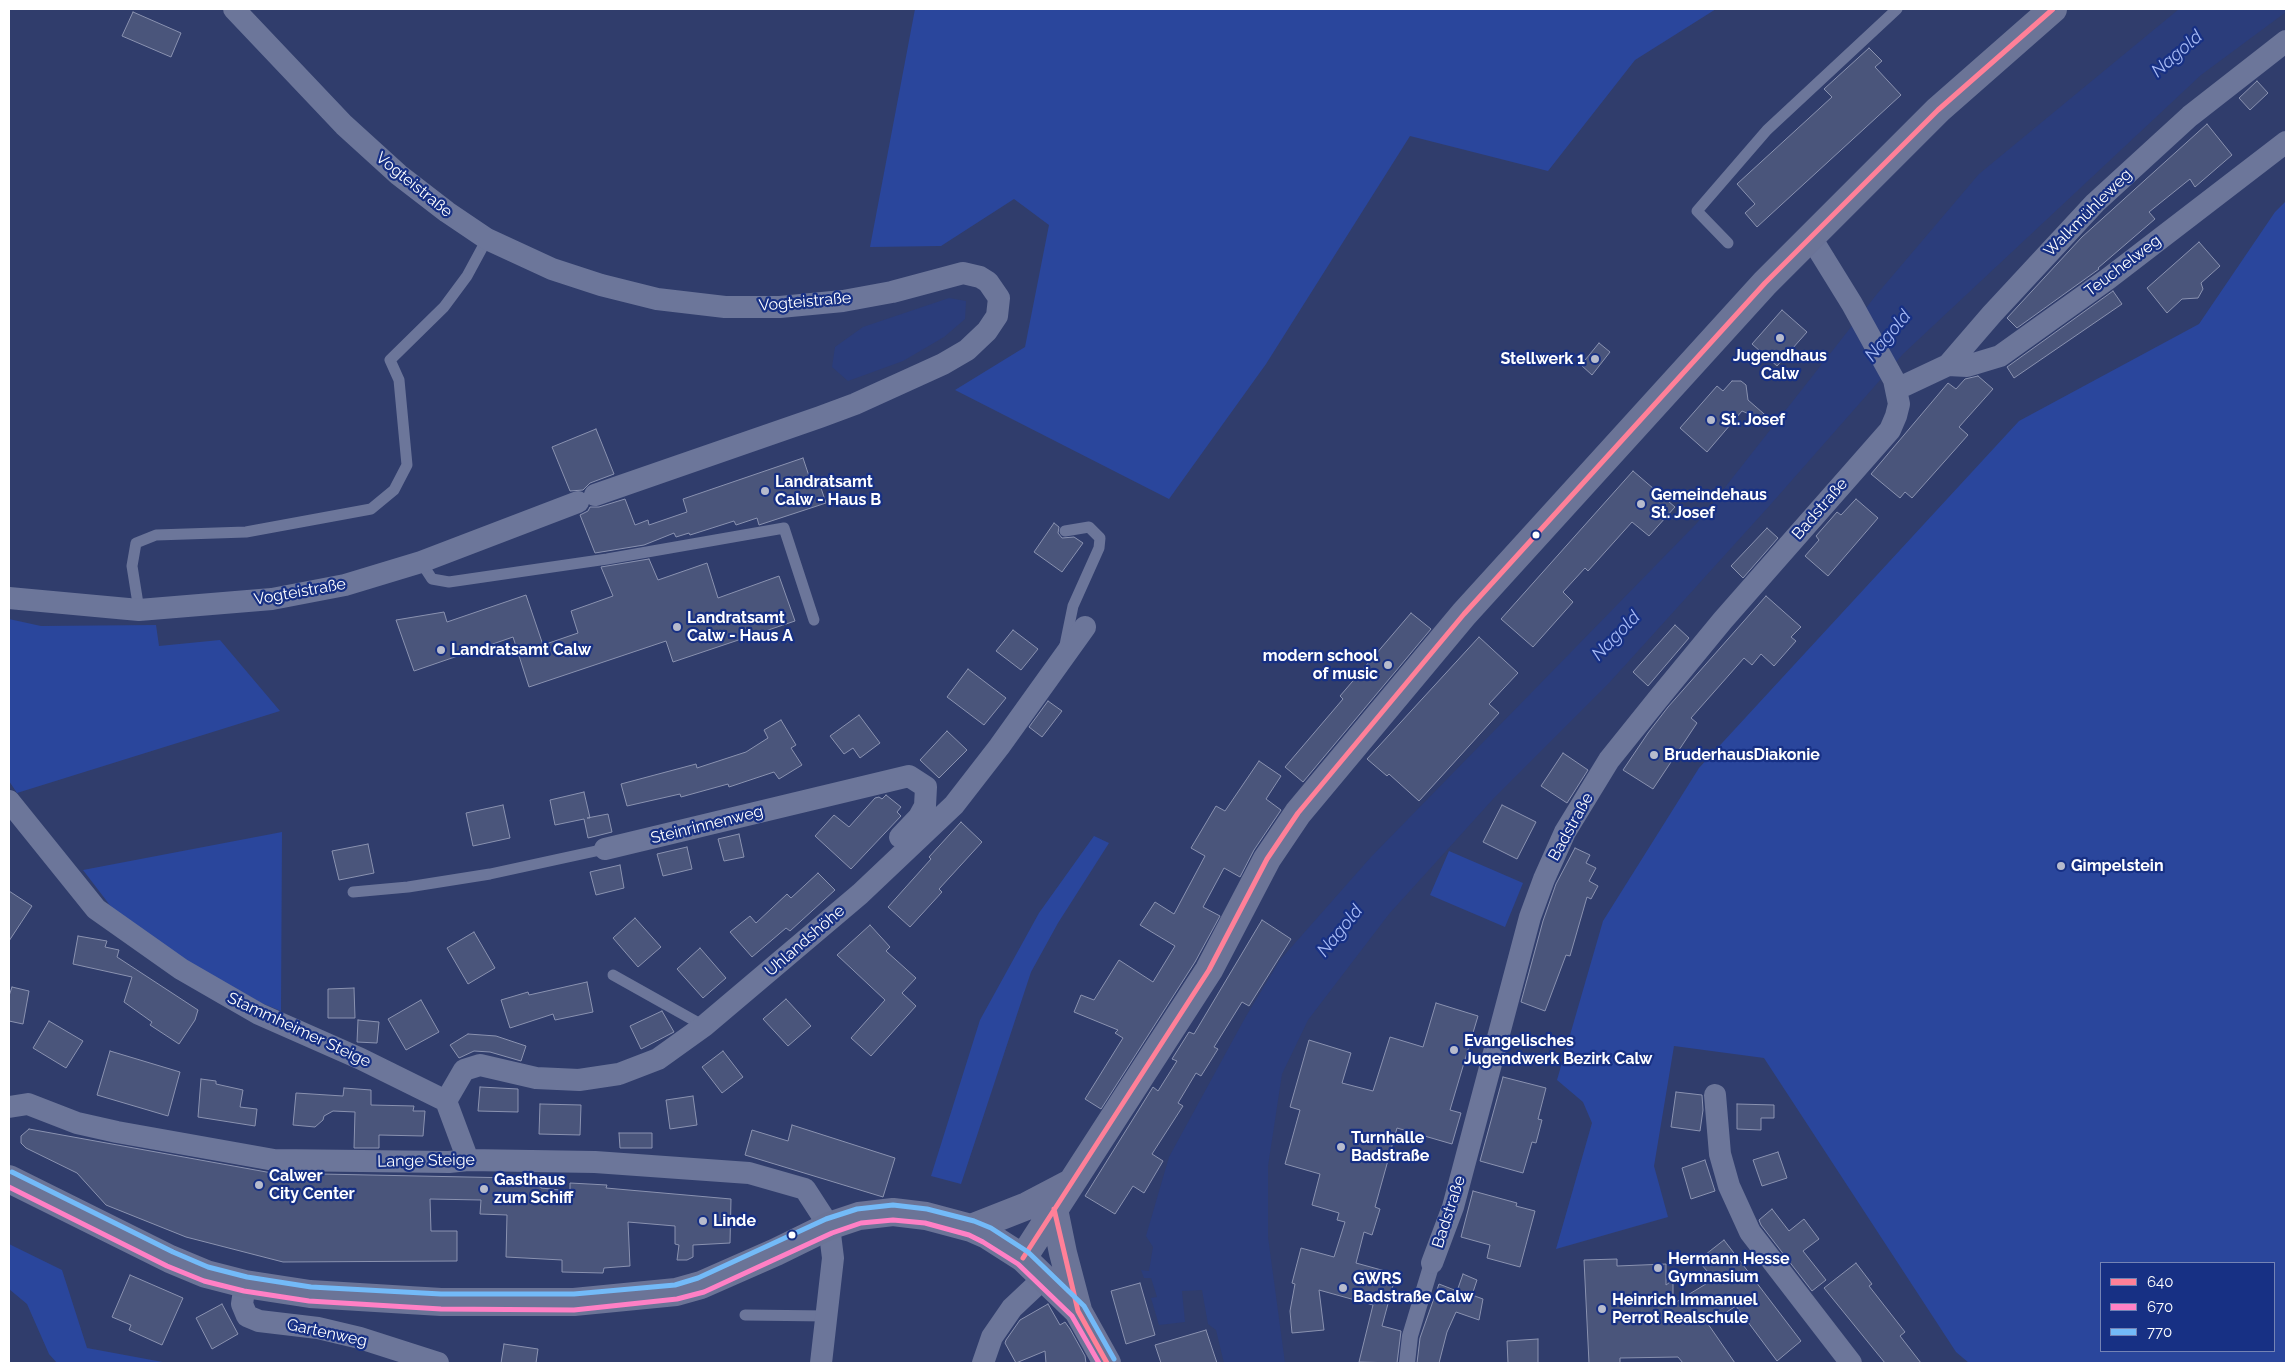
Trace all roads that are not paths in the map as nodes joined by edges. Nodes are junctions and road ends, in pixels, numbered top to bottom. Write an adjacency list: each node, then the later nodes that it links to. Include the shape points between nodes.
1 (234, 9): 7 (street, Vogteistraße, via 344,125 399,175)
2 (1897, 9): 8 (lane, via 1768,130 1697,211)
3 (2053, 9): 6 (main road, via 1938,110)
4 (2286, 41): 9 (street, Walkmühleweg, via 2190,116 2095,202)
5 (2286, 142): 9 (street, Teuchelweg, via 2110,278 2000,356 1966,366)
6 (1810, 236): 10 (street); 29 (main road, via 1464,614 1298,813 1267,859 1209,970)
7 (487, 239): 12 (street, Vogteistraße, via 601,285 657,299 725,306 780,307 844,301 892,292 963,272 980,276 988,282 999,298 997,316 967,350 855,404 586,499); 14 (lane, via 467,276 444,307 390,360 399,380 407,465 394,490 371,509 246,532 156,535 136,543 132,566)
8 (1728, 243)
9 (1948, 365): 10 (street, Walkmühleweg)
10 (1896, 385): 34 (street, Badstraße, via 1899,404 1890,430 1722,620 1658,699 1610,760 1565,832 1530,917 1453,1206)
11 (1065, 531): 17 (lane, via 1089,527 1100,538 1099,548 1073,606)
12 (420, 562): 14 (street, Vogteistraße, via 345,585 272,600); 15 (lane, via 432,579 450,582 784,528)
13 (9, 598): 14 (street, Vogteistraße)
14 (139, 610)
15 (814, 620)
16 (1085, 627): 17 (street, Uhlandshöhe)
17 (1064, 654): 21 (street, Uhlandshöhe, via 954,805)
18 (9, 801): 25 (street, Stammheimer Steige, via 96,909 180,969 259,1014)
19 (605, 849): 20 (lane, Steinrinnenweg, via 490,874); 21 (street, Steinrinnenweg, via 909,776 926,787 925,806 919,817 859,879)
20 (353, 892)
21 (860, 894): 23 (street, Uhlandshöhe)
22 (613, 975): 23 (lane)
23 (704, 1026): 25 (street, Uhlandshöhe, via 658,1059 619,1074 580,1080 536,1078 480,1065 472,1067 464,1070)
24 (1715, 1096): 45 (street, via 1720,1154 1729,1186 1750,1232)
25 (446, 1101): 27 (street)
26 (9, 1107): 27 (street, Lange Steige, via 28,1104 77,1123 274,1160)
27 (468, 1160): 31 (street, Lange Steige, via 595,1162 749,1173 805,1189)
28 (9, 1179): 36 (main road, via 170,1259 206,1274)
29 (1070, 1184): 30 (main road); 32 (main road, via 1023,1208)
30 (1054, 1209): 33 (main road); 37 (main road)
31 (829, 1226): 32 (main road, via 859,1216 893,1212 926,1216); 36 (main road, via 701,1285 650,1296 574,1302 450,1302 310,1294); 39 (street, via 833,1258)
32 (971, 1228): 33 (main road, via 1001,1242)
33 (1024, 1258): 35 (main road)
34 (1432, 1263): 44 (street, Badstraße, via 1410,1336)
35 (1045, 1277): 37 (main road); 42 (street, via 1012,1308 992,1337)
36 (244, 1284): 40 (street, Gartenweg, via 242,1304 247,1316 259,1321 318,1328)
37 (1078, 1311): 43 (main road)
38 (745, 1315): 39 (lane)
39 (826, 1316): 41 (street)
40 (438, 1363)
41 (821, 1363)
42 (983, 1363)
43 (1107, 1363)
44 (1407, 1363)
45 (1851, 1363)

